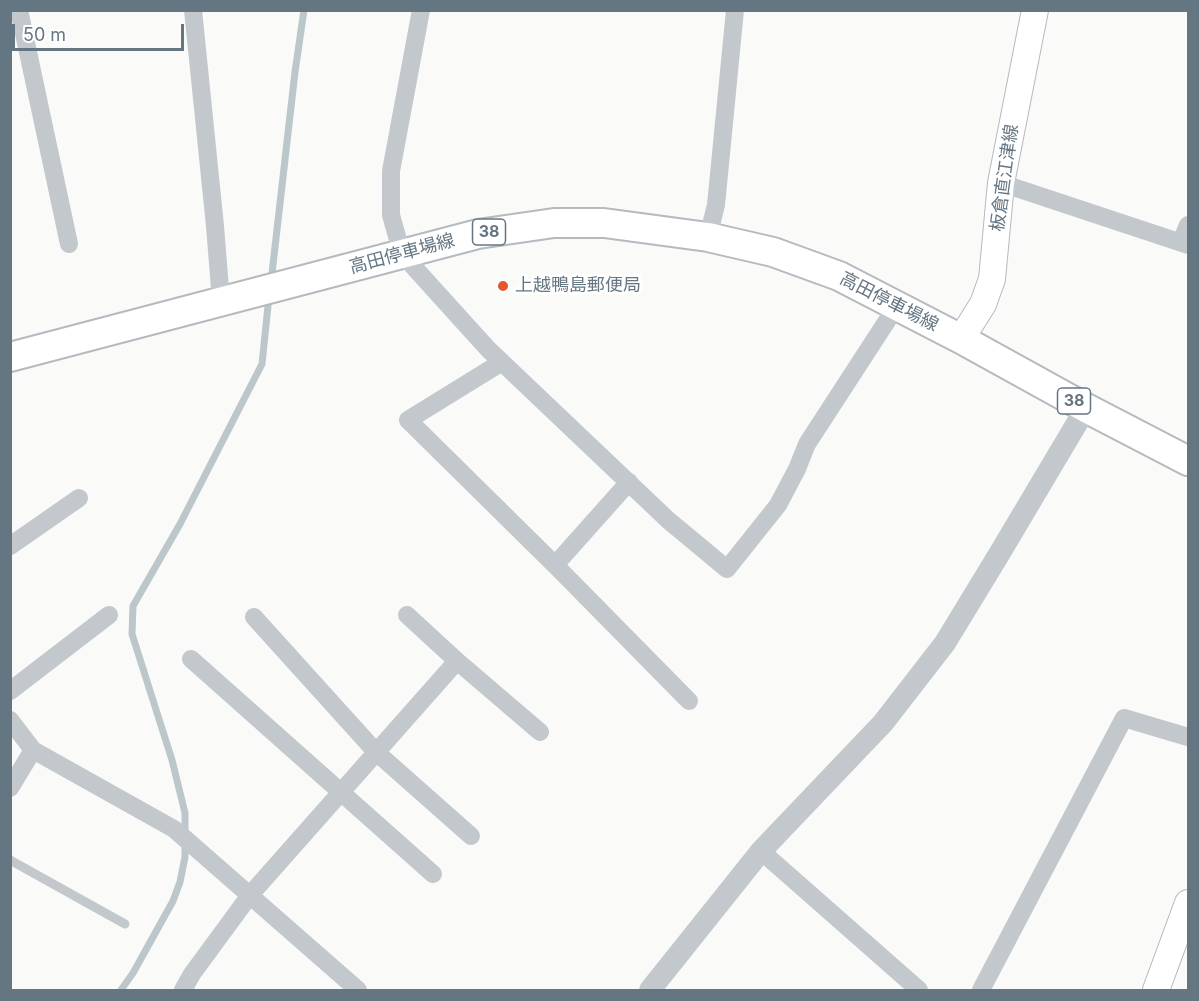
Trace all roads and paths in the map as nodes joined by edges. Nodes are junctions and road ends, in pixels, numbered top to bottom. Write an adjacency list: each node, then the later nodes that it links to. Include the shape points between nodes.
1 (19, 10): 6 (street)
2 (193, 10): 13 (street)
3 (421, 10): 12 (street, via 391,171 391,215)
4 (735, 10): 9 (street, via 716,205)
5 (1035, 10): 7 (main road, 板倉直江津線)
6 (19, 48): 10 (street)
7 (1001, 183): 11 (street); 15 (main road, 板倉直江津線, via 992,279 983,304)
8 (1188, 225): 11 (street)
9 (708, 237): 12 (main road, 高田停車場線 / 38, via 604,223 554,223 478,234); 14 (main road, 高田停車場線 / 38, via 773,252 839,276)
10 (69, 244)
11 (1185, 244)
12 (402, 254): 13 (main road, 高田停車場線 / 38); 17 (street)
13 (221, 301): 16 (main road, 高田停車場線 / 38)
14 (897, 307): 15 (main road, 高田停車場線 / 38); 20 (street, via 807,444 778,505 727,569)
15 (961, 339): 18 (main road, 38)
16 (10, 357)
17 (502, 362): 20 (street); 23 (street, via 408,420)
18 (1086, 408): 19 (main road, 38); 39 (street, via 945,643 883,723)
19 (1188, 461)
20 (629, 483): 23 (street)
21 (79, 498): 22 (street)
22 (10, 546)
23 (555, 565): 30 (street)
24 (109, 615): 29 (street)
25 (407, 615): 28 (street)
26 (255, 617): 35 (street)
27 (190, 659): 37 (street)
28 (457, 661): 32 (street); 35 (street)
29 (10, 691)
30 (689, 701)
31 (10, 720): 34 (street)
32 (540, 732)
33 (1188, 737): 49 (street, via 1124,718)
34 (33, 750): 36 (street); 42 (street, via 174,829)
35 (376, 752): 37 (street); 38 (street)
36 (10, 788)
37 (341, 793): 41 (street); 42 (street)
38 (471, 836)
39 (761, 851): 47 (street); 48 (street)
40 (10, 860): 44 (lane)
41 (433, 874)
42 (250, 895): 45 (street); 46 (street)
43 (1187, 914): 50 (main road)
44 (125, 924)
45 (183, 990)
46 (358, 990)
47 (650, 990)
48 (919, 990)
49 (981, 990)
50 (1156, 990)

